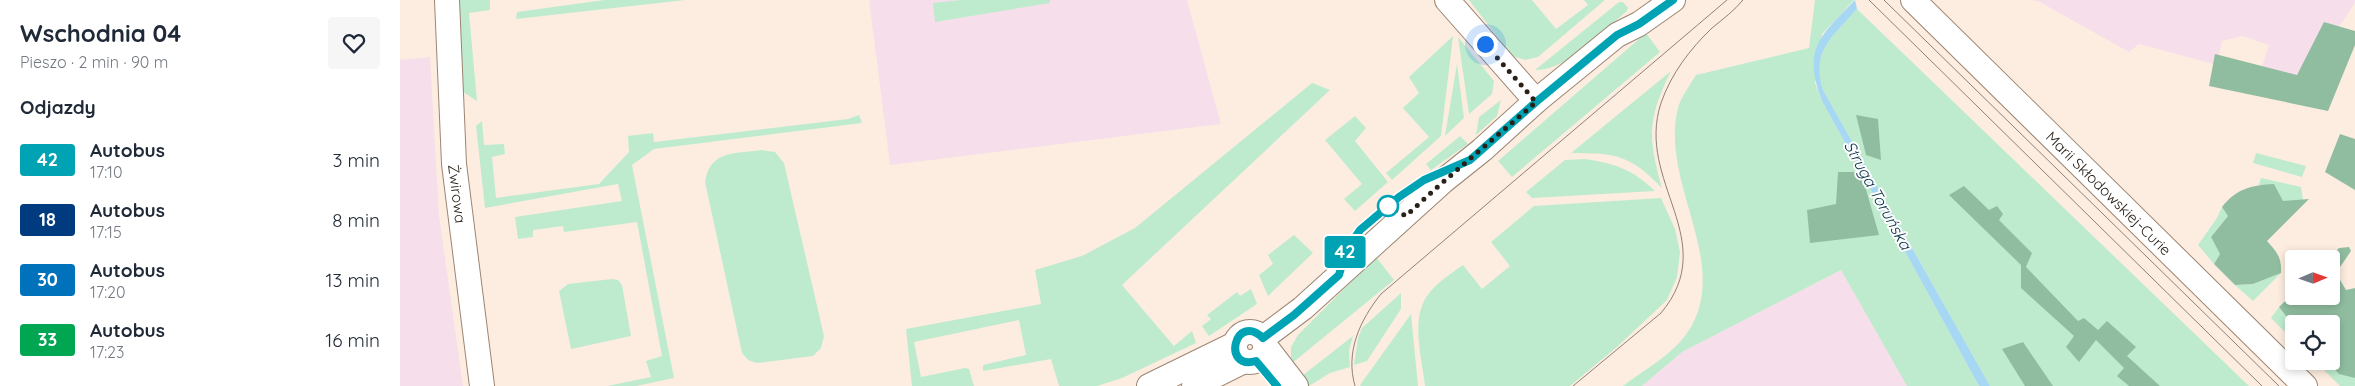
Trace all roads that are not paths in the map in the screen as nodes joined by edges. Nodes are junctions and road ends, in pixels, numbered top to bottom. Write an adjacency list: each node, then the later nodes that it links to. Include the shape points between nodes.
1 (446, 0): 9 (street, Żwirowa, via 454,164)
2 (1447, 0): 7 (street)
3 (1649, 0): 6 (street, via 1633,13)
4 (1673, 0): 6 (street)
5 (1913, 0): 14 (street, Marii Skłodowskiej-Curie)
6 (1617, 35): 7 (street)
7 (1536, 102): 8 (street)
8 (1253, 350): 10 (street); 11 (street); 12 (street); 13 (street)
9 (482, 386)
10 (1149, 386)
11 (1194, 386)
12 (1277, 386)
13 (1296, 386)
14 (2304, 386)

